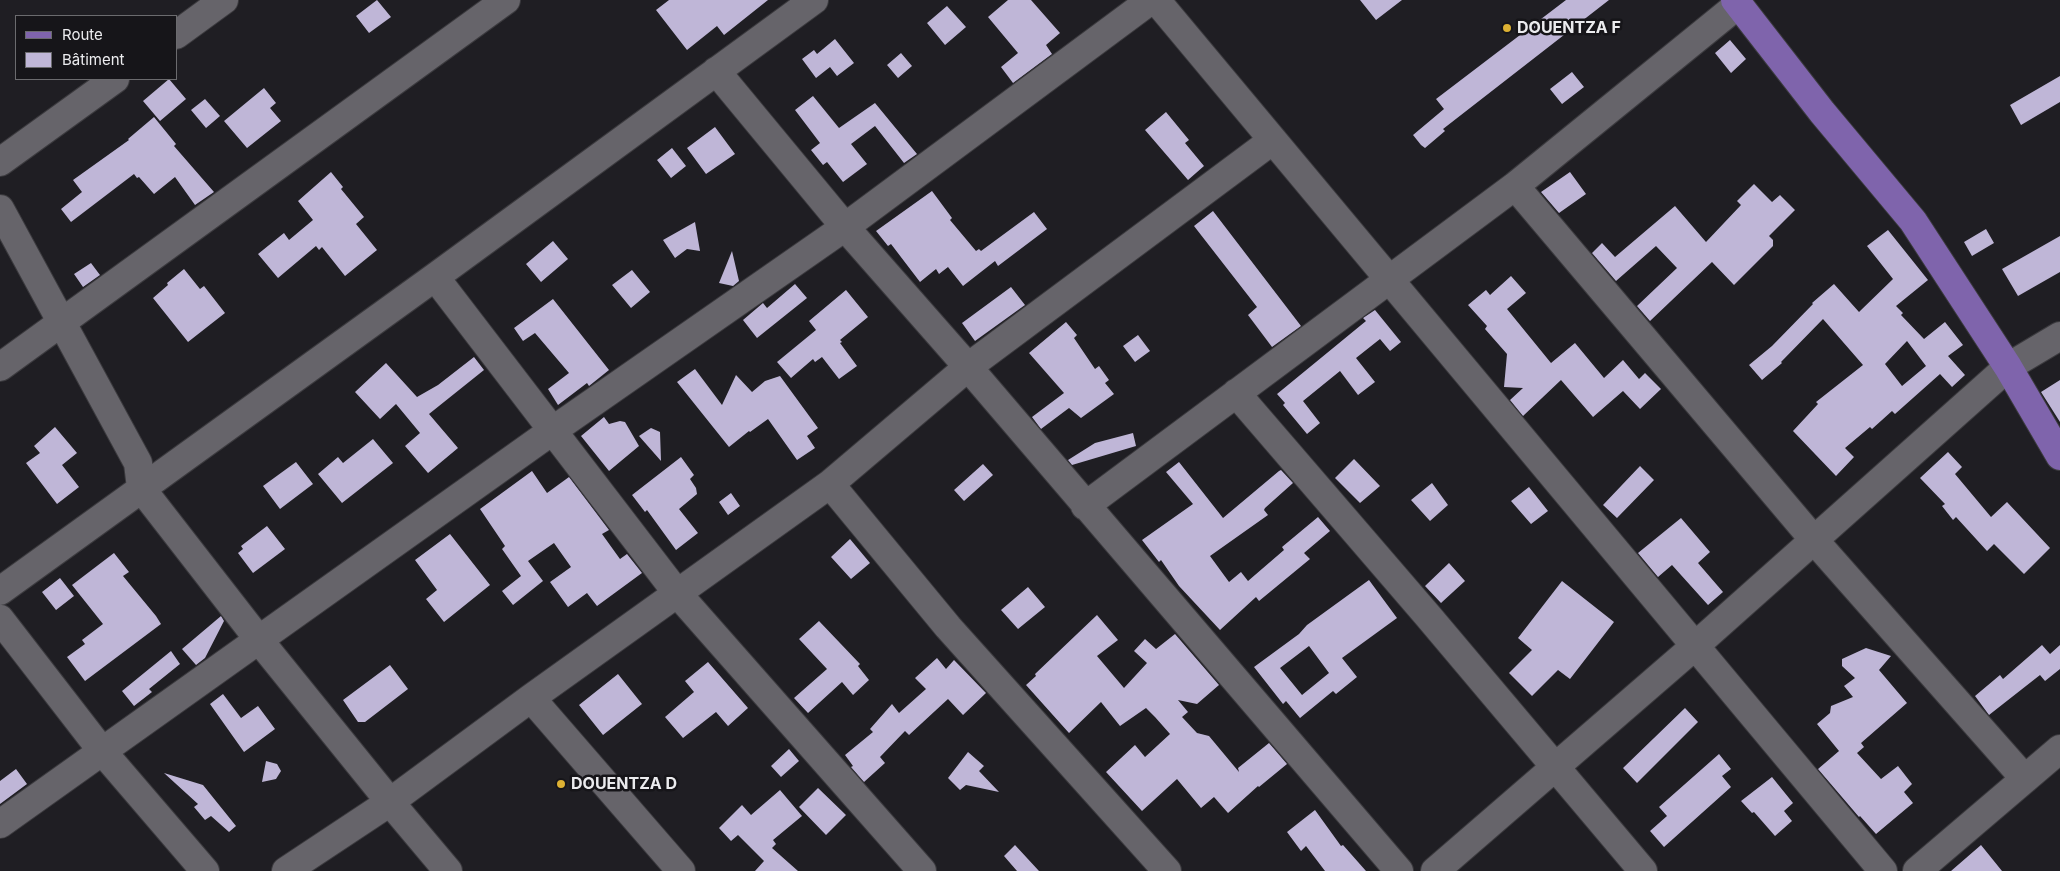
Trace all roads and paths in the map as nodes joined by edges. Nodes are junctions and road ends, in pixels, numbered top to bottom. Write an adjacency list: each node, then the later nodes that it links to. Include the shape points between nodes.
1 (224, 0): 7 (street)
2 (506, 0): 17 (street)
3 (814, 0): 8 (street)
4 (1151, 0): 14 (street)
5 (1156, 0): 10 (street)
6 (1737, 2): 12 (street); 21 (main road, via 1822,112 1913,221)
7 (178, 34)
8 (716, 72): 14 (street); 15 (street)
9 (114, 80): 11 (street)
10 (1273, 140): 16 (street); 20 (street)
11 (0, 162)
12 (1515, 186): 16 (street); 28 (street)
13 (0, 208): 17 (street)
14 (845, 227): 20 (street); 23 (street)
15 (435, 277): 23 (street); 26 (street)
16 (1389, 279): 22 (street); 33 (street)
17 (61, 322): 19 (street); 26 (street, via 138,463)
18 (2060, 336): 21 (street)
19 (0, 367)
20 (968, 367): 25 (street); 27 (street)
21 (2008, 367): 24 (main road); 28 (street)
22 (1236, 393): 27 (street); 37 (street)
23 (552, 431): 30 (street); 32 (street)
24 (2060, 456)
25 (830, 484): 30 (street); 46 (street, via 948,627)
26 (141, 488): 29 (street); 32 (street)
27 (1085, 506): 47 (street)
28 (1814, 540): 33 (street); 38 (street)
29 (0, 590)
30 (677, 593): 34 (street); 45 (street)
31 (0, 618): 36 (street)
32 (259, 640): 36 (street); 39 (street)
33 (1695, 646): 37 (street); 50 (street)
34 (531, 698): 39 (street); 44 (street)
35 (2060, 749): 38 (street)
36 (102, 751): 40 (street); 41 (street)
37 (1556, 767): 48 (street); 49 (street)
38 (2025, 779): 51 (street)
39 (390, 802): 42 (street); 43 (street)
40 (0, 824)
41 (205, 871)
42 (286, 871)
43 (448, 871)
44 (681, 871)
45 (922, 871)
46 (1167, 871)
47 (1399, 871)
48 (1436, 871)
49 (1643, 871)
50 (1883, 871)
51 (1917, 871)

